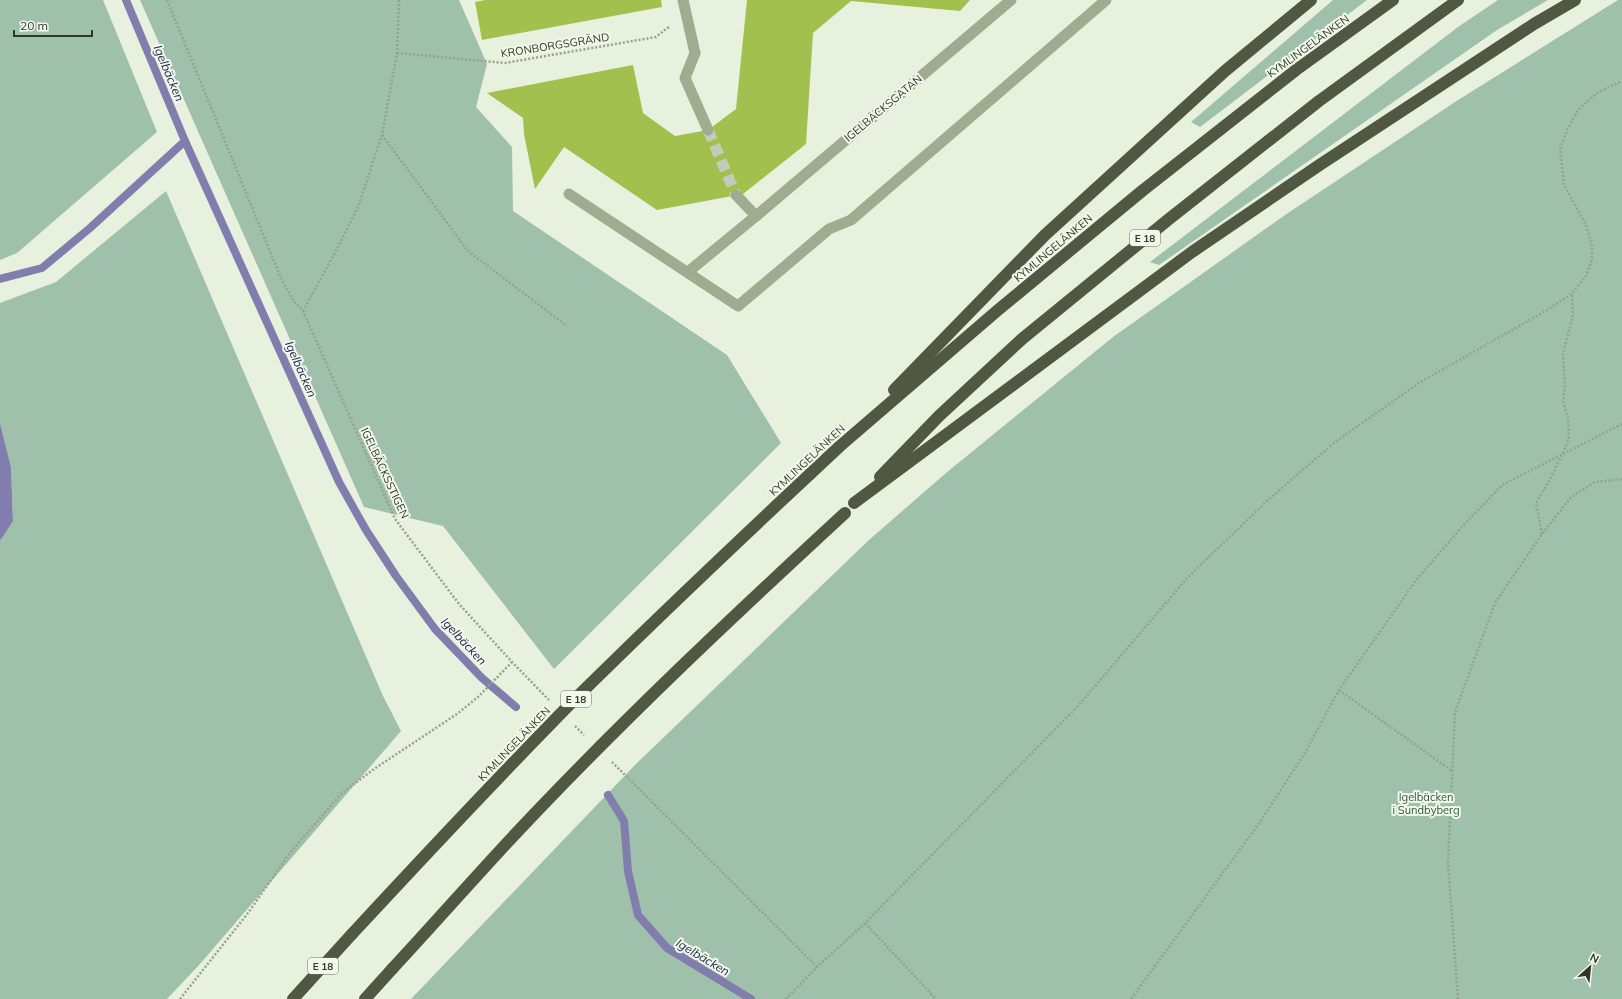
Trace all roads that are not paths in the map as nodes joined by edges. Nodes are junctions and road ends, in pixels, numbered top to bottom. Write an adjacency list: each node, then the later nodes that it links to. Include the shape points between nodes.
1 (683, 0): 8 (street, via 695,53 685,78)
2 (1011, 0): 11 (street, IGELBÄCKSGATAN)
3 (1106, 0): 12 (street, via 851,220 829,229 738,306)
4 (1311, 0): 13 (highway, via 1225,71 1045,235)
5 (1393, 0): 13 (highway, KYMLINGELÄNKEN / E 18, via 1296,70 1142,191)
6 (1458, 0): 14 (highway, E 18, via 1200,194 1035,329 939,416)
7 (1575, 0): 14 (highway, via 1534,24 1318,166 1192,252)
8 (708, 130)
9 (569, 194): 12 (street)
10 (736, 195): 11 (street)
11 (756, 216): 12 (street, IGELBÄCKSGATAN)
12 (688, 272)
13 (840, 446): 15 (highway, KYMLINGELÄNKEN / E 18, bridge, via 573,702 467,810)
14 (854, 503): 16 (highway, E 18, bridge, via 719,629 616,731 506,843)
15 (293, 999)
16 (365, 999)

